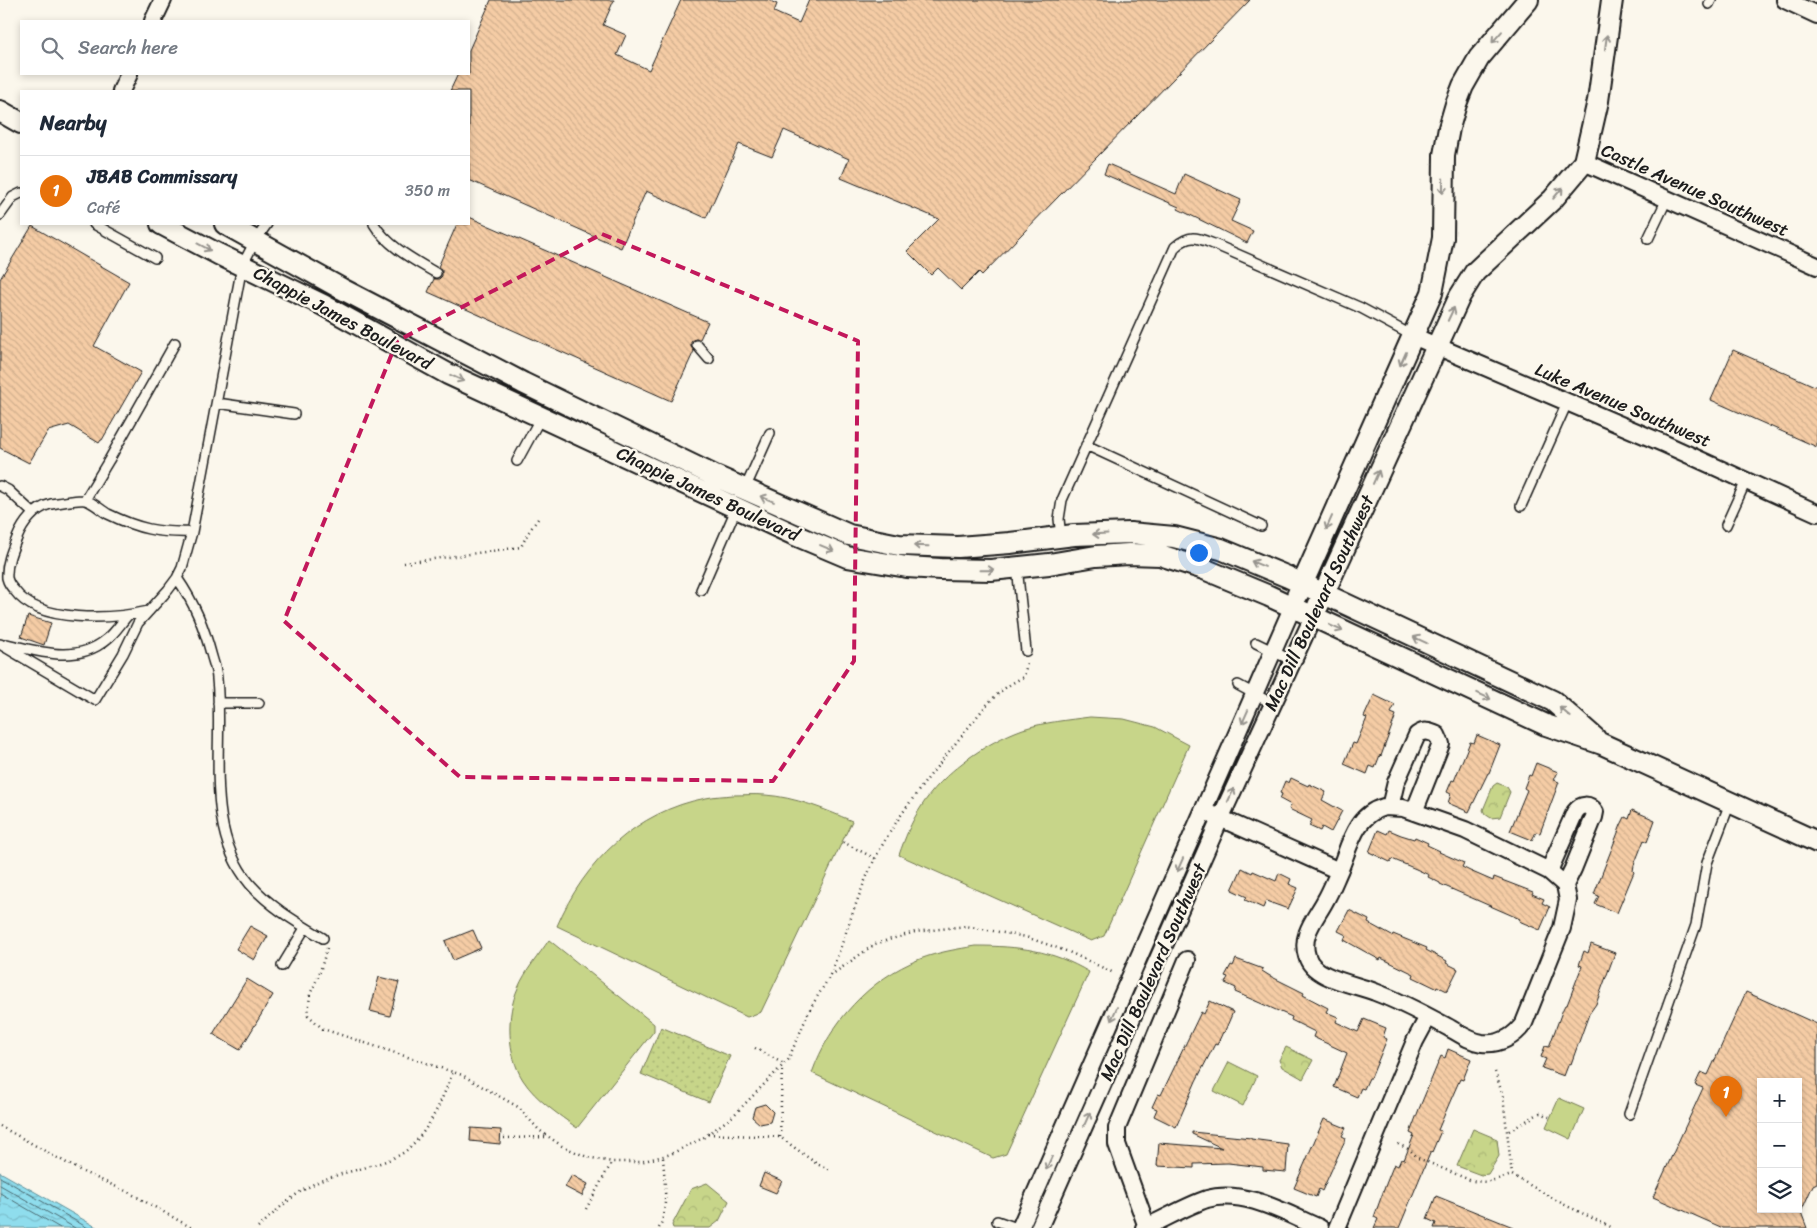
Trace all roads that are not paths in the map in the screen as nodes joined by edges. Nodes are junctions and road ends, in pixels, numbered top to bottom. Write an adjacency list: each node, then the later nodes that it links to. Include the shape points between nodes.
1 (163, 0): 6 (street)
2 (1528, 0): 26 (street, Mac Dill Boulevard Southwest, one-way to 26, via 1479,58 1456,104 1444,155 1443,238 1438,266 1432,293)
3 (1612, 0): 11 (street, Mac Dill Boulevard Southwest, one-way to 3, via 1598,101)
4 (1784, 0): 5 (street)
5 (1817, 15)
6 (153, 20)
7 (128, 75): 8 (street)
8 (121, 90)
9 (0, 111): 10 (street)
10 (20, 122)
11 (1584, 162): 13 (street, Castle Avenue Southwest); 29 (street, Mac Dill Boulevard Southwest, one-way to 11, via 1460,296 1476,272 1553,199)
12 (20, 194): 14 (lane, via 13,197)
13 (1667, 199): 20 (lane); 24 (street, Castle Avenue Southwest)
14 (0, 214)
15 (96, 225): 22 (lane)
16 (163, 225): 23 (street, Chappie James Boulevard, one-way to 23)
17 (227, 225): 21 (street, Chappie James Boulevard)
18 (266, 225): 21 (lane)
19 (375, 225): 25 (lane, via 402,252)
20 (1648, 239)
21 (255, 241): 23 (lane); 40 (street, Chappie James Boulevard, via 523,383)
22 (155, 258)
23 (242, 266): 31 (lane); 34 (street, Chappie James Boulevard, one-way to 34, via 323,305 448,374)
24 (1817, 266)
25 (436, 272)
26 (1413, 336): 29 (street, Luke Avenue Southwest); 36 (lane, via 1361,308 1216,245 1196,237 1183,240 1175,247); 53 (street, Mac Dill Boulevard Southwest, one-way to 53)
27 (175, 343): 41 (lane)
28 (697, 345): 30 (lane)
29 (1436, 346): 32 (street, Luke Avenue Southwest); 55 (street, Mac Dill Boulevard Southwest, one-way to 29)
30 (710, 359)
31 (217, 402): 33 (lane); 48 (lane)
32 (1567, 402): 38 (street, Luke Avenue Southwest); 42 (lane)
33 (294, 414)
34 (541, 417): 37 (lane); 43 (street, Chappie James Boulevard)
35 (770, 433): 40 (lane)
36 (1086, 445): 47 (lane); 49 (lane, via 1062,500)
37 (517, 461)
38 (1746, 481): 45 (street, Luke Avenue Southwest); 46 (lane)
39 (0, 486): 44 (lane)
40 (745, 489): 43 (lane); 49 (street, Chappie James Boulevard, one-way to 40, via 958,547 899,545 849,535)
41 (85, 500): 44 (lane, via 50,504); 48 (lane, via 123,521 148,530)
42 (1521, 506)
43 (736, 508): 50 (street, Chappie James Boulevard, one-way to 50, via 846,557 940,569); 54 (lane)
44 (33, 513): 52 (lane, via 18,535)
45 (1817, 513)
46 (1726, 525)
47 (1261, 526)
48 (192, 532): 51 (lane)
49 (1061, 537): 53 (street, Chappie James Boulevard, one-way to 49, via 1221,549 1174,537 1130,533)
50 (1017, 567): 56 (street, Chappie James Boulevard, via 1096,556 1160,555 1204,569); 63 (lane)
51 (177, 578): 57 (lane); 67 (lane, via 190,597 205,631 217,678)
52 (4, 580): 58 (lane, via 28,604 58,614 78,617)
53 (1302, 584): 55 (street, Chappie James Boulevard); 56 (street, Mac Dill Boulevard Southwest)
54 (701, 590)
55 (1324, 594): 59 (street, Mac Dill Boulevard Southwest); 70 (street, Chappie James Boulevard, one-way to 55, via 1553,701)
56 (1292, 608): 59 (street, Chappie James Boulevard); 62 (street, Mac Dill Boulevard Southwest)
57 (149, 610): 58 (lane); 60 (lane, via 138,623 95,700)
58 (128, 615): 60 (lane, via 108,639 92,650 69,655)
59 (1313, 617): 64 (street, Mac Dill Boulevard Southwest); 70 (street, Chappie James Boulevard, one-way to 70, via 1546,725)
60 (0, 643)
61 (1256, 643): 62 (lane)
62 (1274, 651): 64 (lane); 66 (street, Mac Dill Boulevard Southwest)
63 (1026, 652)
64 (1293, 661): 69 (street, Mac Dill Boulevard Southwest)
65 (1238, 684): 66 (lane)
66 (1255, 694): 69 (lane); 73 (street, Mac Dill Boulevard Southwest, one-way to 73)
67 (218, 703): 68 (lane); 80 (lane, via 220,818 226,843 250,884)
68 (259, 704)
69 (1273, 704): 75 (street, Mac Dill Boulevard Southwest, one-way to 69)
70 (1602, 744): 71 (street)
71 (1730, 803): 76 (street); 85 (lane, via 1707,862 1696,925)
72 (1390, 807): 74 (street); 74 (street, via 1396,782 1417,735 1428,731 1437,735 1441,744); 77 (street, via 1374,810 1360,822)
73 (1204, 811): 75 (street); 88 (street, Mac Dill Boulevard Southwest, one-way to 88)
74 (1414, 812): 78 (street, via 1465,830)
75 (1220, 819): 77 (street); 89 (street, Mac Dill Boulevard Southwest, one-way to 75)
76 (1817, 842)
77 (1339, 871): 84 (street, via 1308,930 1306,950 1310,963 1323,974 1382,994)
78 (1549, 871): 79 (street); 79 (street, via 1575,812 1588,805 1595,812 1594,817)
79 (1565, 885): 84 (street, via 1568,900 1562,928 1526,1018 1517,1032 1496,1042 1479,1042)
80 (305, 928): 81 (lane); 83 (lane)
81 (323, 938)
82 (1187, 960): 87 (street, via 1117,1128 1117,1144)
83 (282, 966)
84 (1428, 1016): 91 (street)
85 (1629, 1114)
86 (997, 1221): 88 (lane)
87 (1146, 1227): 90 (street, via 1206,1200 1228,1196 1255,1200)
88 (1019, 1228)
89 (1039, 1228)
90 (1320, 1228)
91 (1337, 1228)

